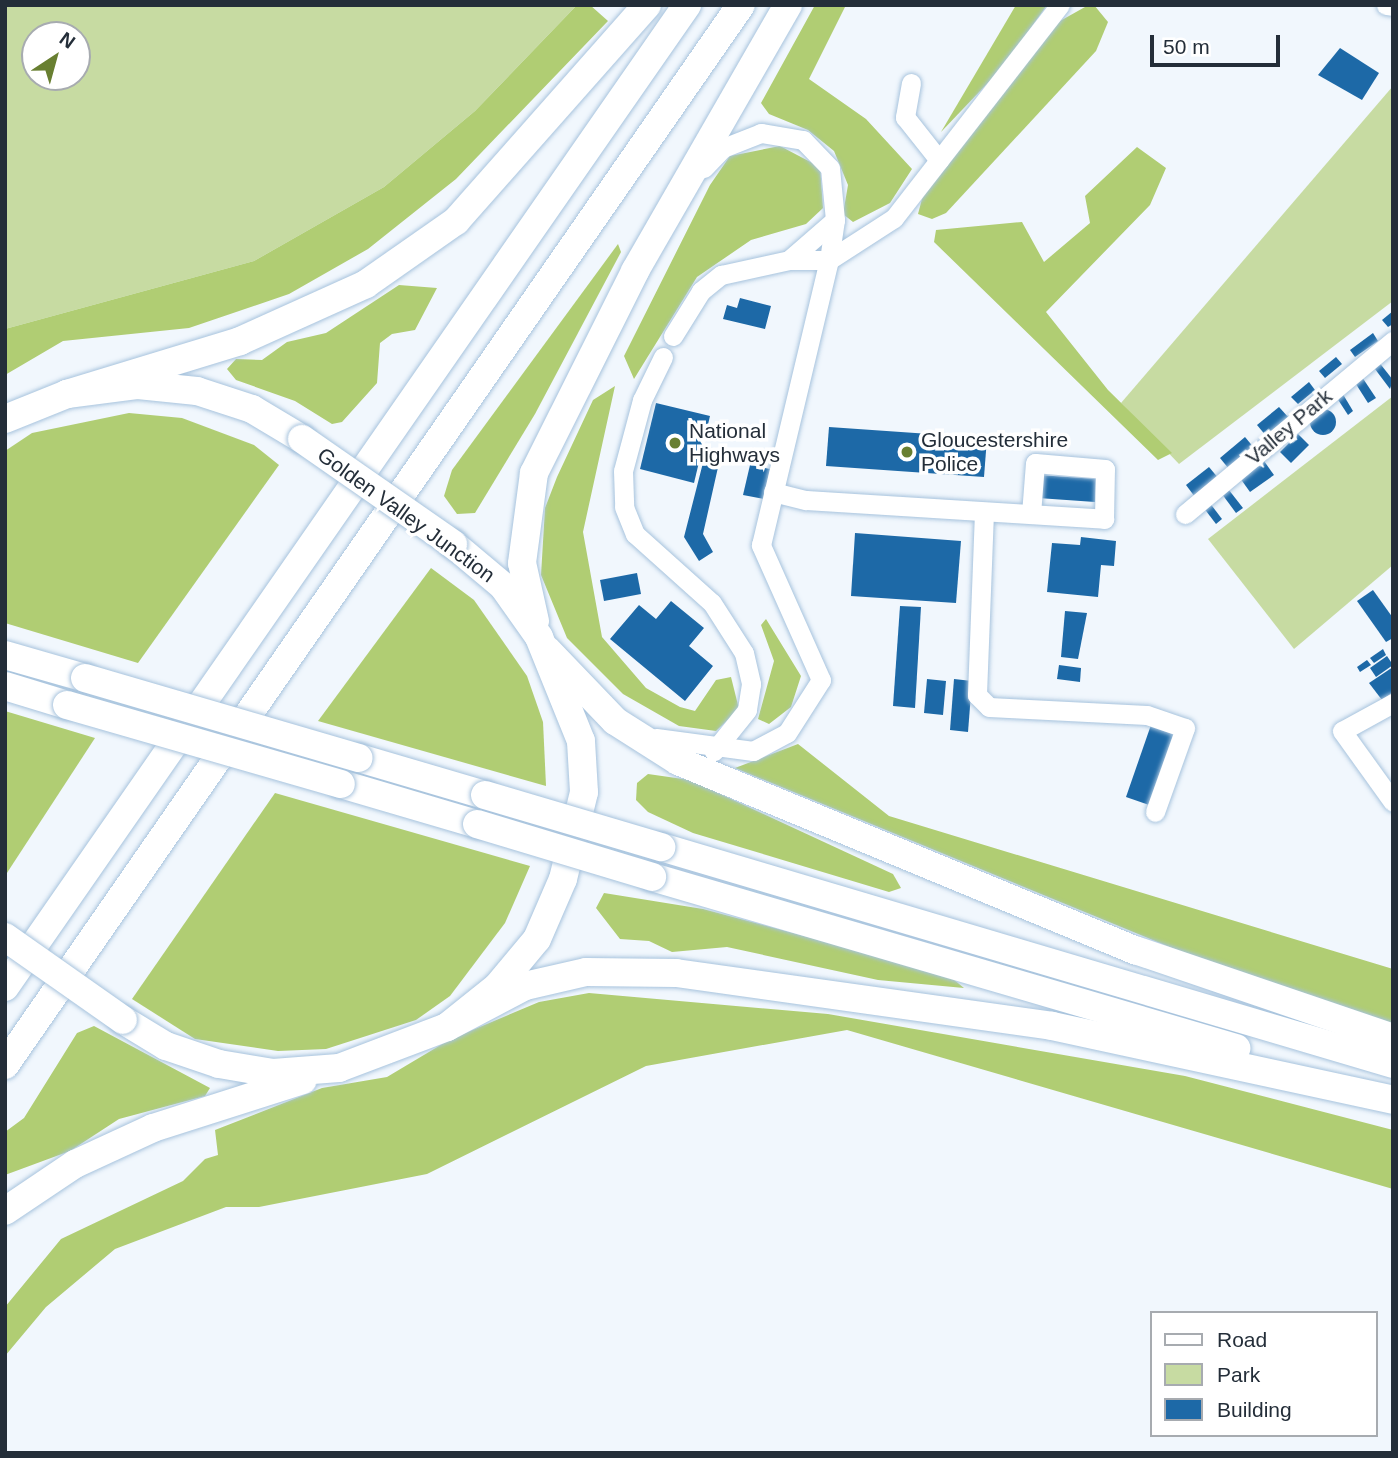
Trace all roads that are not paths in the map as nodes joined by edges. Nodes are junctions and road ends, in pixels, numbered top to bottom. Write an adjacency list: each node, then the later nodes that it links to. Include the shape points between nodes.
1 (647, 5): 17 (highway, via 456,220 366,284 240,341)
2 (687, 5): 32 (highway)
3 (741, 5): 36 (highway)
4 (788, 5): 10 (highway)
5 (1060, 5): 9 (street)
6 (1386, 5): 7 (street)
7 (1393, 6)
8 (911, 83): 9 (street, via 905,117)
9 (939, 160): 13 (street, via 894,218)
10 (681, 191): 11 (street, via 723,148 761,133 803,141 830,168); 23 (highway, via 556,419 534,473 522,563)
11 (835, 220): 12 (street); 13 (street)
12 (789, 260): 13 (street); 14 (street, via 721,275 701,291)
13 (829, 260): 19 (street)
14 (673, 336)
15 (1393, 341): 22 (street, Valley Park)
16 (663, 357): 28 (street, via 642,400 623,471 624,507 635,534 712,603 744,653 751,684 747,710)
17 (67, 394): 18 (highway, Golden Valley Junction); 23 (highway, Golden Valley Junction, bridge, via 138,385 197,391 252,409 453,544 503,586)
18 (5, 419)
19 (773, 492): 20 (street); 28 (street, via 761,545 821,680 787,733 753,751)
20 (985, 512): 21 (street); 30 (street, via 976,695 989,708 1147,715 1185,728)
21 (1031, 514): 21 (street, via 1035,463 1105,468 1104,519)
22 (1185, 514)
23 (543, 643): 27 (highway); 33 (highway, Golden Valley Junction, via 581,741 584,792 563,879 537,939 497,987)
24 (5, 655): 35 (highway, bridge)
25 (5, 686): 38 (highway, bridge)
26 (1393, 703): 29 (street, via 1342,731)
27 (615, 721): 28 (street, via 671,745); 34 (highway, via 678,761 844,835 1135,950)
28 (715, 751)
29 (1393, 802)
30 (1155, 812)
31 (5, 937): 37 (highway, Golden Valley Junction, bridge, via 166,1046 219,1064 273,1073)
32 (5, 986)
33 (447, 1027): 37 (highway, Golden Valley Junction); 39 (highway, via 525,986 586,972 676,973 1052,1026)
34 (1393, 1038)
35 (1393, 1064)
36 (5, 1065)
37 (339, 1068): 40 (highway, via 153,1128 75,1164)
38 (1393, 1094)
39 (1393, 1100)
40 (5, 1211)

